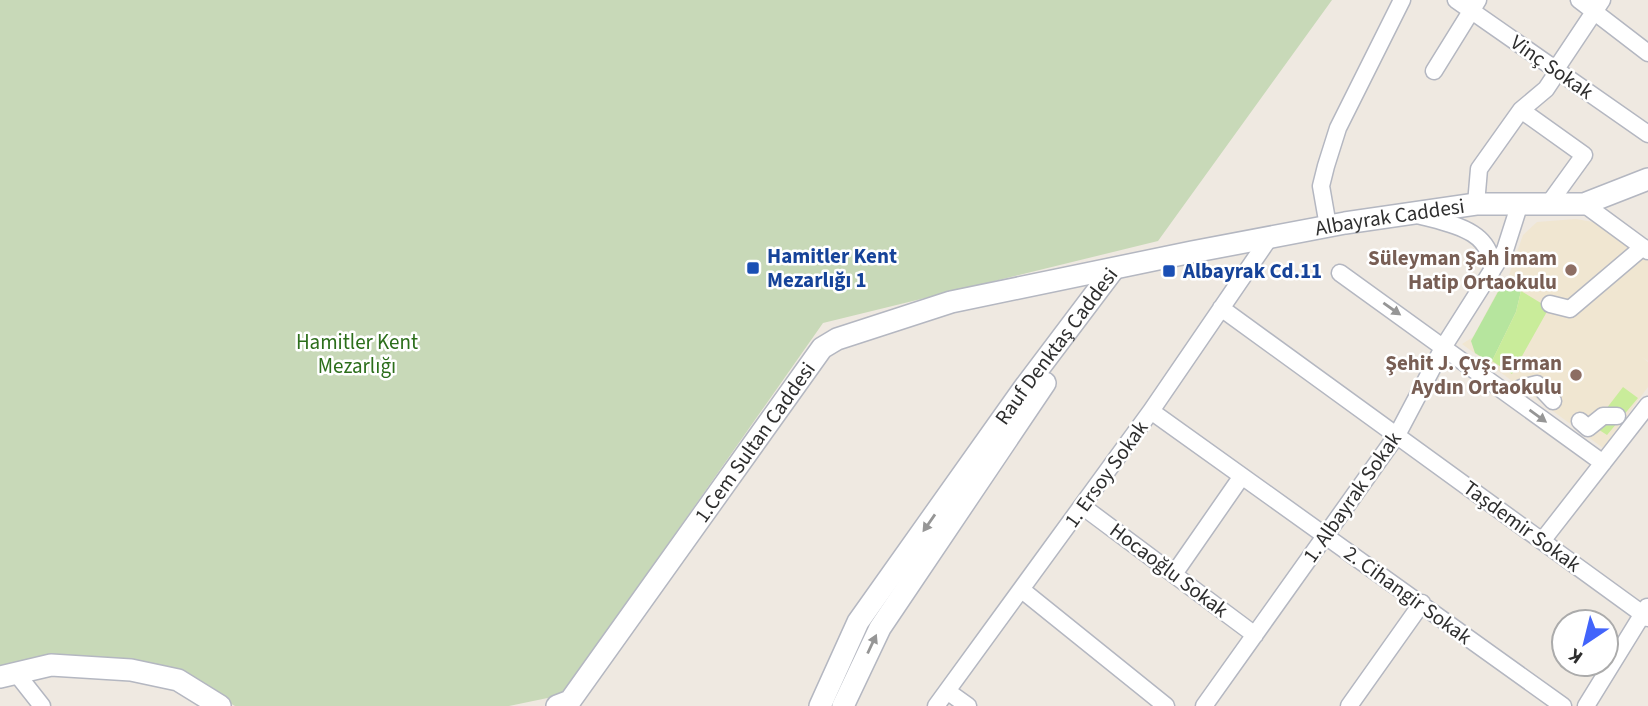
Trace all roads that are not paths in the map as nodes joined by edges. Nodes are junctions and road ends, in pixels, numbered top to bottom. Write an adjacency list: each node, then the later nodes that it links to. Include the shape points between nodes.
1 (1402, 0): 17 (street, via 1338,128 1321,186)
2 (1455, 0): 4 (street, Vinç Sokak)
3 (1579, 0): 5 (street)
4 (1475, 5): 7 (street, Vinç Sokak); 8 (street)
5 (1598, 5): 6 (street); 7 (street)
6 (1648, 53)
7 (1557, 70): 9 (street, via 1546,89); 10 (street, Vinç Sokak)
8 (1434, 71)
9 (1521, 110): 12 (street, via 1584,155); 14 (street, via 1479,169)
10 (1647, 131)
11 (1648, 179): 15 (street, Albayrak Caddesi)
12 (1550, 202): 13 (street, Albayrak Caddesi); 15 (street, Albayrak Caddesi)
13 (1520, 203): 14 (street, Albayrak Caddesi); 21 (street, 1. Albayrak Sokak, via 1505,250)
14 (1476, 204): 16 (street, Albayrak Caddesi)
15 (1584, 204): 19 (street)
16 (1412, 213): 17 (street, Albayrak Caddesi); 21 (street, via 1468,229 1490,250)
17 (1328, 226): 18 (street, Albayrak Caddesi)
18 (1270, 237): 20 (street, Albayrak Caddesi); 24 (street, 1. Ersoy Sokak)
19 (1645, 249): 23 (street, via 1570,309)
20 (1122, 267): 48 (street, 1.Cem Sultan Caddesi, via 951,302 822,348 570,701); 49 (street, Rauf Denktaş Caddesi, one-way to 49, via 1024,388 858,622); 50 (street, Rauf Denktaş Caddesi, one-way to 20, via 880,628)
21 (1492, 271): 25 (street, 1. Albayrak Sokak)
22 (1340, 273): 25 (street, one-way to 25)
23 (1550, 304)
24 (1221, 308): 29 (street, 1. Ersoy Sokak); 32 (street, Taşdemir Sokak)
25 (1444, 346): 32 (street, 1. Albayrak Sokak); 33 (street, one-way to 33)
26 (1521, 388): 27 (street, via 1537,384)
27 (1553, 401)
28 (1648, 405): 33 (street)
29 (1151, 411): 34 (street, 2. Cihangir Sokak); 35 (street, 1. Ersoy Sokak)
30 (1617, 416): 31 (street, via 1603,416 1588,428)
31 (1580, 421)
32 (1397, 435): 36 (street, 1. Albayrak Sokak); 37 (street, Taşdemir Sokak)
33 (1603, 463): 37 (street)
34 (1242, 476): 36 (street, 2. Cihangir Sokak); 38 (street)
35 (1082, 506): 38 (street, Hocaoğlu Sokak); 39 (street, 1. Ersoy Sokak)
36 (1325, 536): 40 (street, 2. Cihangir Sokak); 42 (street, 1. Albayrak Sokak)
37 (1542, 541): 41 (street, Taşdemir Sokak)
38 (1174, 574): 42 (street, Hocaoğlu Sokak)
39 (1022, 590): 44 (street, 1. Ersoy Sokak); 53 (street)
40 (1422, 603): 45 (street); 55 (street, 2. Cihangir Sokak)
41 (1646, 612): 56 (street)
42 (1255, 635): 54 (street, 1. Albayrak Sokak)
43 (8, 675): 46 (street); 47 (street, via 51,665 131,670 178,680)
44 (947, 691): 51 (street, 1. Ersoy Sokak); 52 (street)
45 (1354, 704)
46 (42, 706)
47 (220, 706)
48 (557, 706)
49 (820, 706)
50 (844, 706)
51 (936, 706)
52 (968, 706)
53 (1166, 706)
54 (1204, 706)
55 (1563, 706)
56 (1586, 706)

